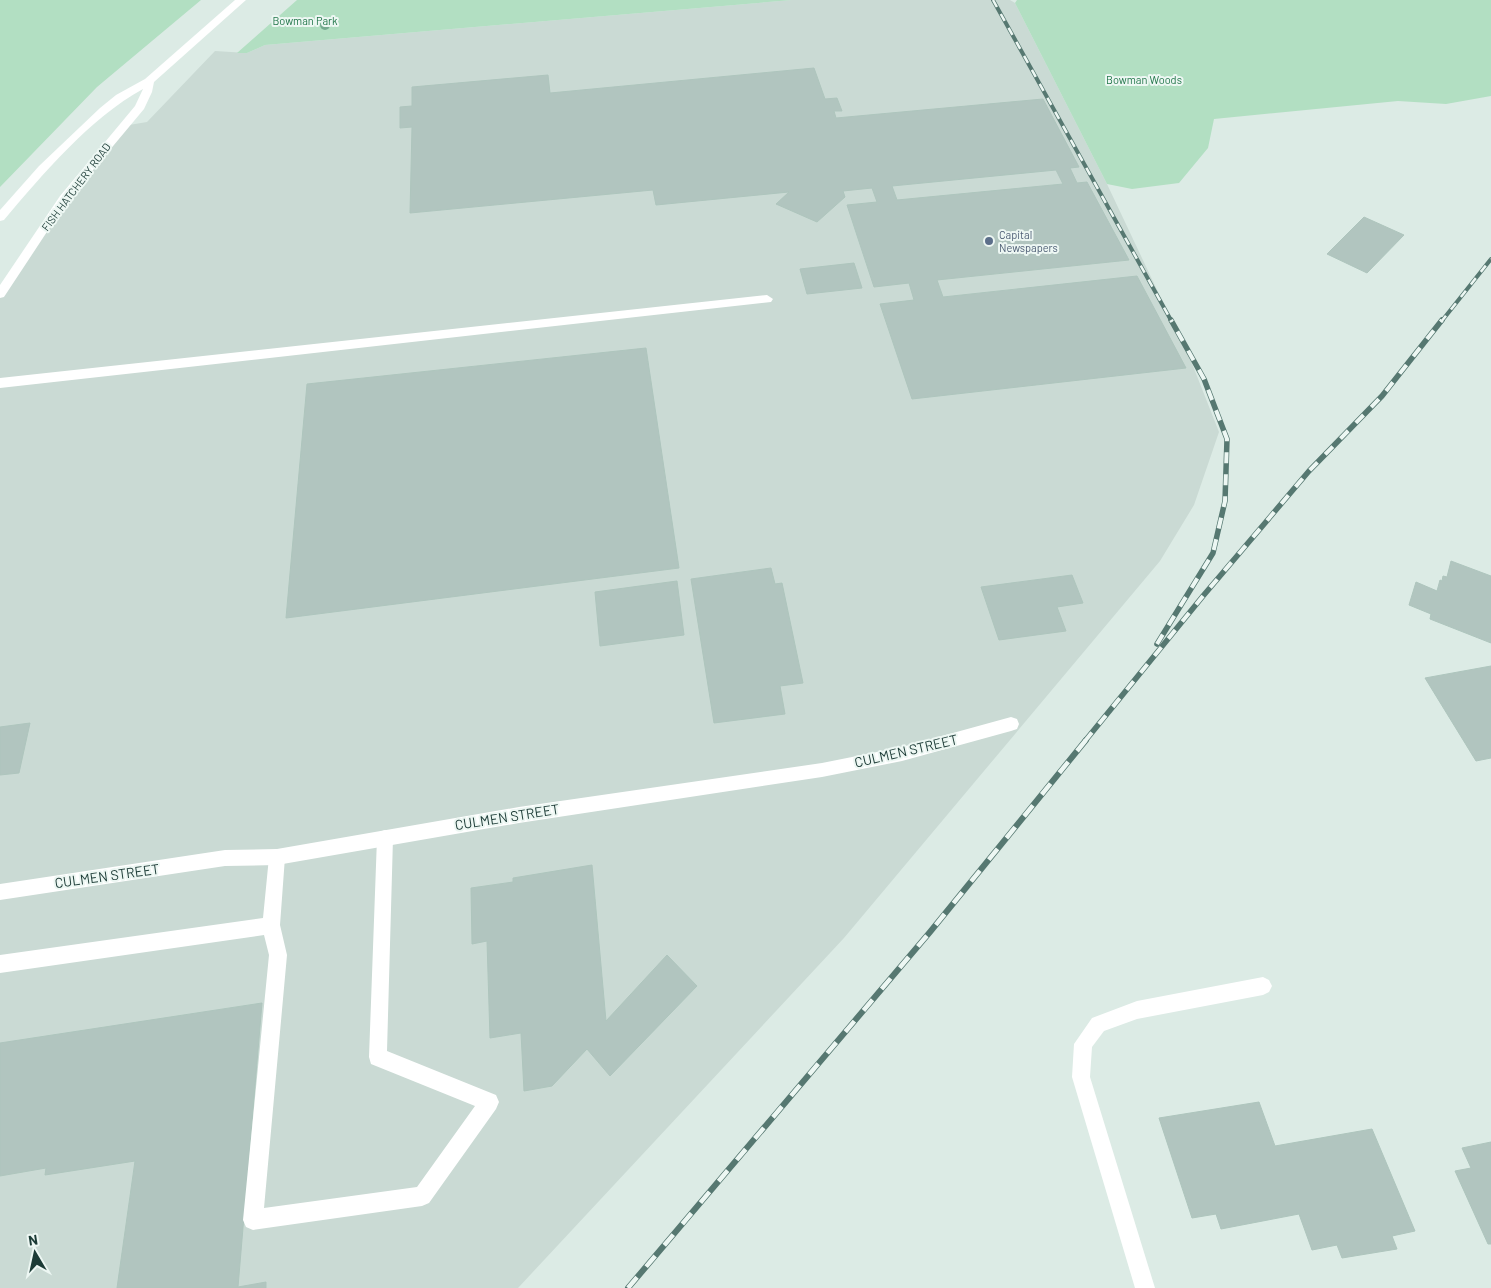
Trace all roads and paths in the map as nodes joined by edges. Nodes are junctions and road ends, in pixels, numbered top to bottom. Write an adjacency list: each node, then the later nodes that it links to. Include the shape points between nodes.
1 (241, 0): 2 (main road)
2 (149, 80): 3 (main road, via 104,110 55,156); 4 (main road, FISH HATCHERY ROAD, via 140,107 64,198)
3 (0, 217)
4 (0, 294)
5 (767, 299): 6 (main road)
6 (0, 383)
7 (1011, 724): 8 (main road, CULMEN STREET, via 902,754 822,770)
8 (386, 838): 9 (main road, CULMEN STREET); 11 (main road, via 378,1057 489,1102 422,1196 253,1220 278,956)
9 (277, 857): 10 (main road, CULMEN STREET, via 225,858); 11 (main road)
10 (0, 892)
11 (272, 925): 12 (main road)
12 (0, 964)
13 (1263, 986): 14 (main road, via 1137,1010 1098,1024 1083,1044 1081,1077)
14 (1145, 1288)

